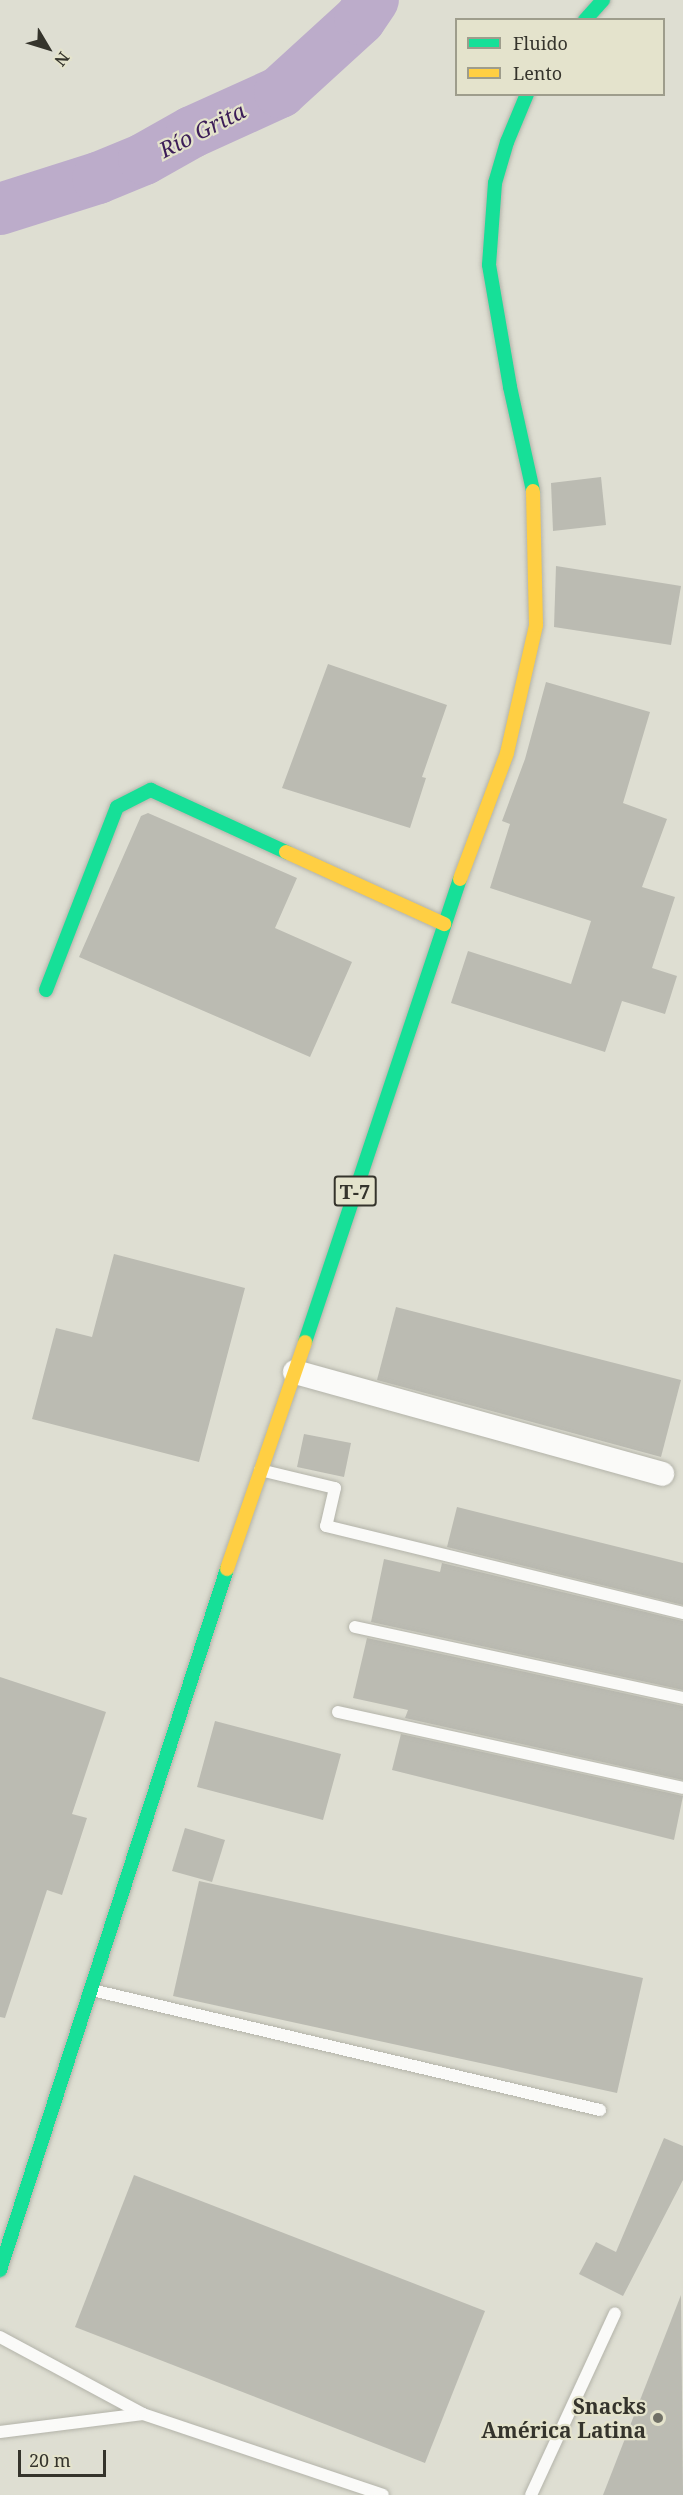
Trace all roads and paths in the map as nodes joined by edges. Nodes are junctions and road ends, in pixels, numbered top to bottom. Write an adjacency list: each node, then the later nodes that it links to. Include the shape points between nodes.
1 (603, 0): 2 (main road)
2 (587, 18)
3 (526, 96): 4 (main road, T-7, via 495,183 489,265 510,387 534,493 536,625 507,753)
4 (444, 924): 5 (main road, via 151,790 117,807); 6 (main road, T-7)
5 (46, 990)
6 (295, 1372): 7 (main road, T-7); 8 (street)
7 (259, 1470): 9 (lane, via 335,1488 326,1526); 14 (main road, T-7)
8 (662, 1474)
9 (683, 1613)
10 (355, 1626): 11 (lane)
11 (683, 1698)
12 (338, 1712): 13 (lane)
13 (683, 1788)
14 (91, 1990): 15 (lane); 16 (main road, T-7)
15 (600, 2110)
16 (0, 2270)
17 (615, 2313): 22 (lane)
18 (0, 2337): 19 (lane)
19 (143, 2414): 20 (lane); 21 (lane)
20 (0, 2432)
21 (383, 2495)
22 (531, 2495)

